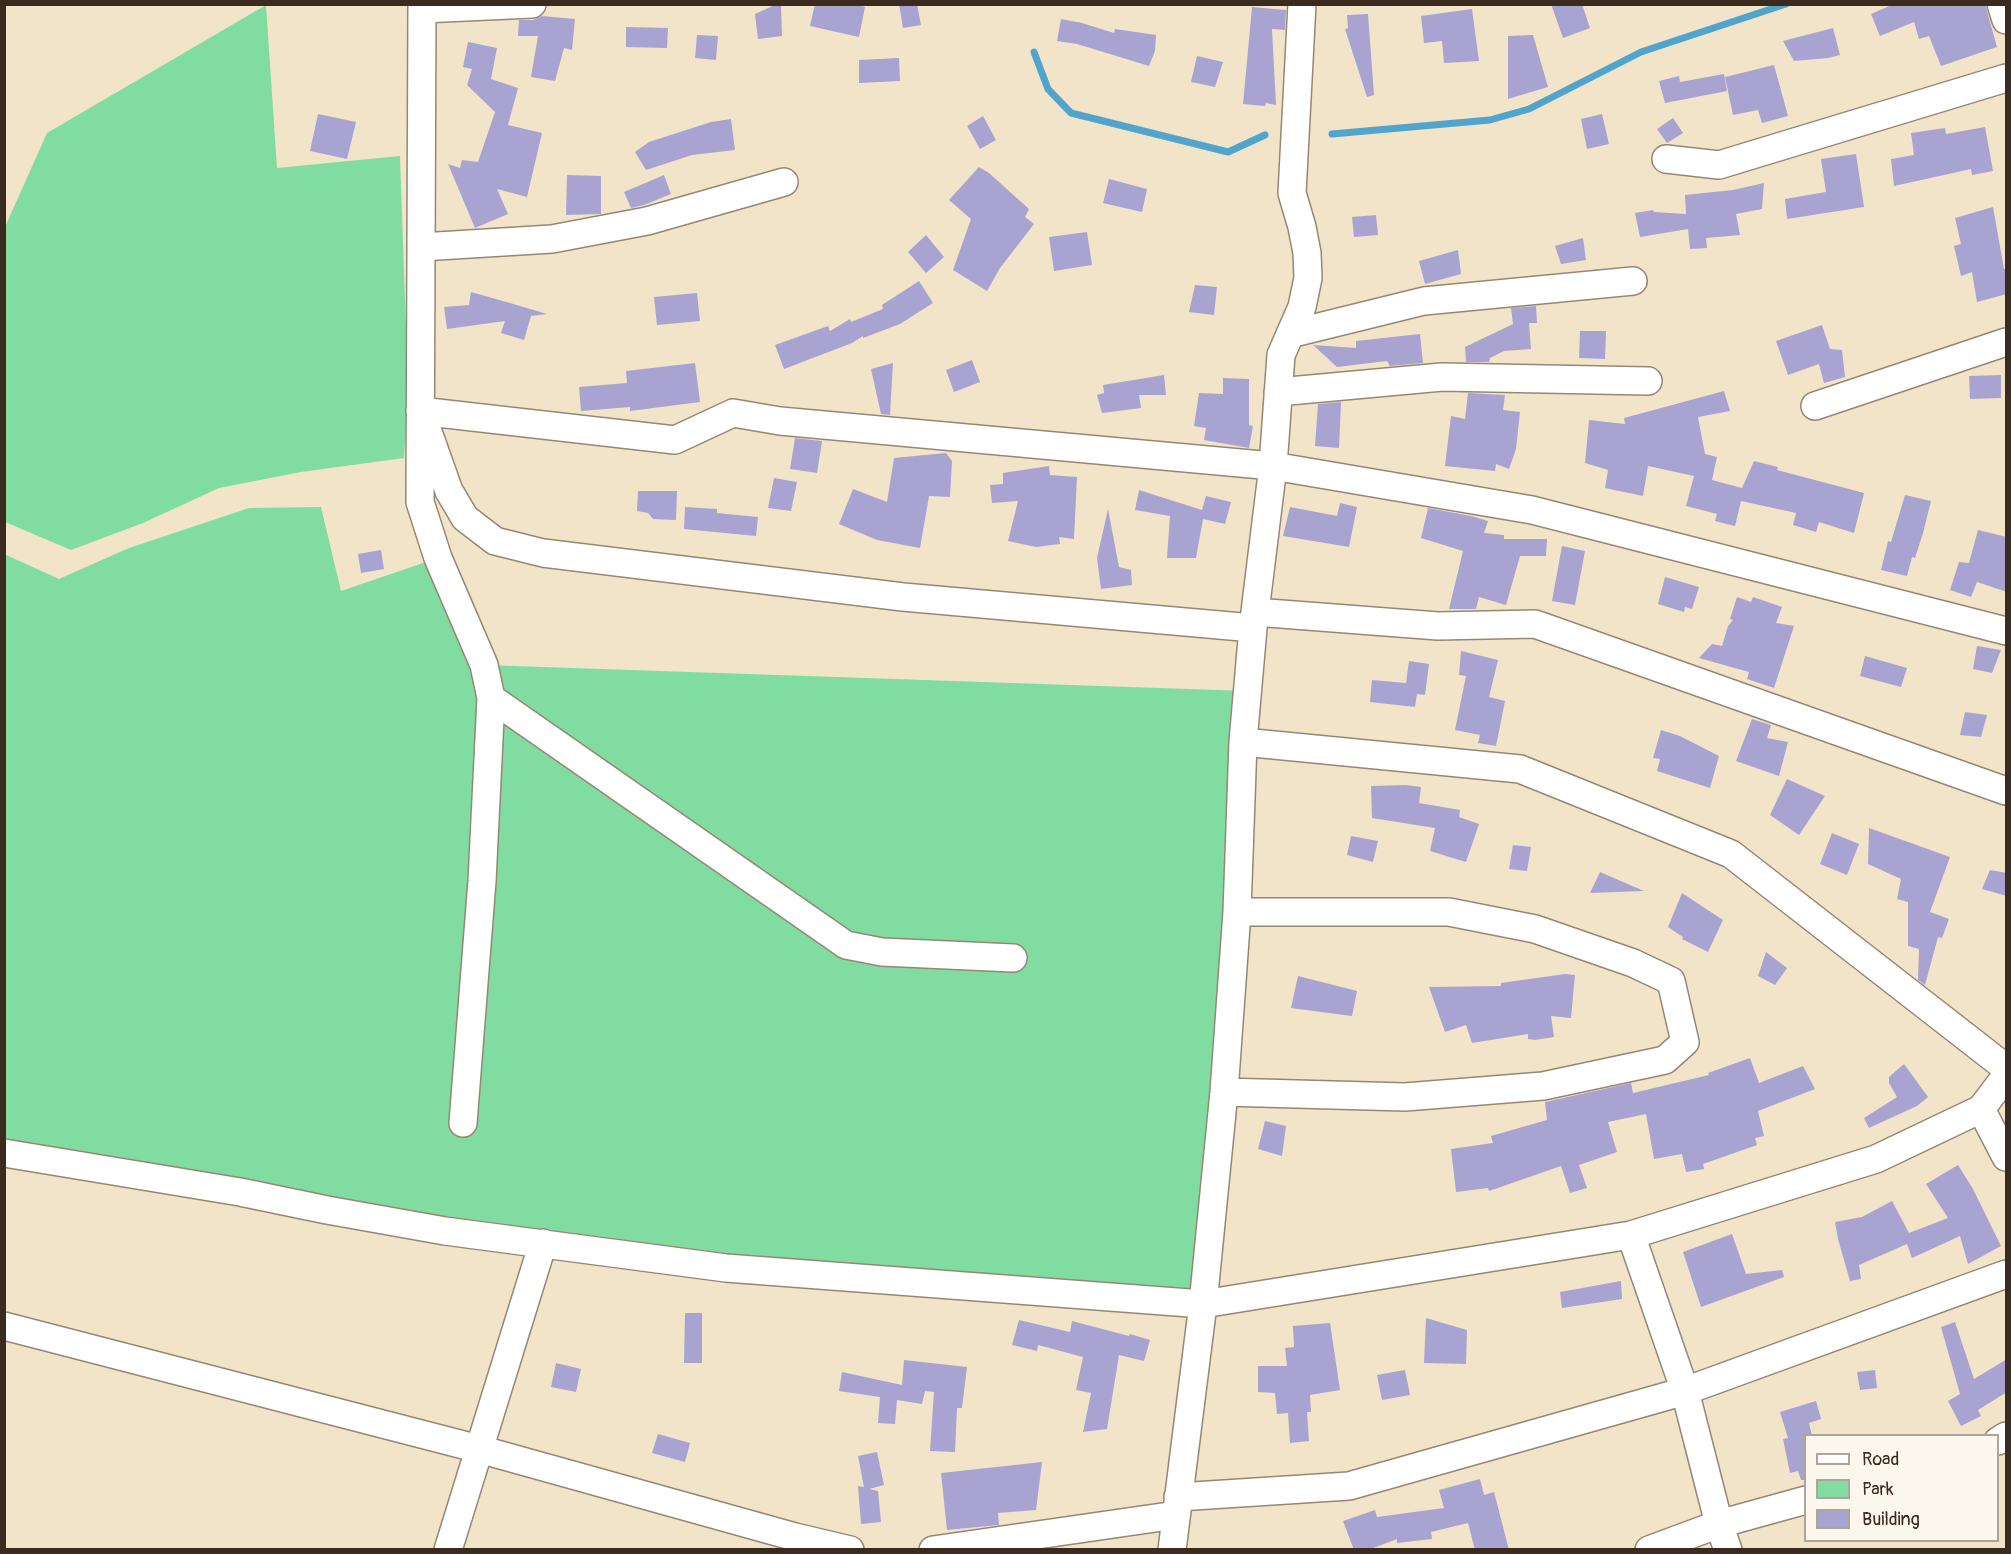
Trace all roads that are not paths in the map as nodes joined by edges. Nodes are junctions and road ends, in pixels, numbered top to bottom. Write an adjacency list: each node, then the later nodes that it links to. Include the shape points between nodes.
1 (532, 4): 4 (street)
2 (1302, 4): 11 (street, via 1292,193 1307,253 1308,278 1302,307)
3 (2001, 4): 5 (street)
4 (422, 7): 9 (street)
5 (2007, 20)
6 (2007, 78): 7 (street, via 1719,165)
7 (1666, 159)
8 (784, 182): 9 (street, via 647,220 552,239)
9 (421, 247): 16 (street)
10 (1633, 281): 11 (street, via 1424,302)
11 (1290, 334): 14 (street, via 1281,355)
12 (2007, 342): 15 (street)
13 (1648, 381): 14 (street, via 1442,377)
14 (1278, 392): 17 (street)
15 (1815, 406)
16 (420, 411): 17 (street, via 675,440 733,413 791,422); 18 (street, via 449,491 465,518 495,541 543,553 903,597); 20 (street, via 420,502 438,558 484,665)
17 (1273, 466): 18 (street); 19 (street, via 1532,510)
18 (1254, 620): 21 (street); 22 (street, via 1438,626 1535,624)
19 (2007, 631)
20 (491, 698): 24 (street, via 846,945 882,952); 29 (street, via 482,881)
21 (1243, 742): 23 (street); 25 (street, via 1520,769 1731,854)
22 (2007, 791)
23 (1237, 912): 27 (street); 27 (street, via 1449,912 1535,929 1633,963 1671,981 1684,1042 1665,1060 1543,1086 1405,1097)
24 (1013, 958)
25 (2007, 1068)
26 (2007, 1076): 28 (street)
27 (1224, 1092): 35 (street)
28 (1981, 1109): 31 (street); 32 (street, via 1876,1159)
29 (463, 1123)
30 (4, 1153): 33 (street, via 445,1231)
31 (2007, 1157)
32 (1631, 1235): 35 (street); 37 (street)
33 (543, 1243): 35 (street, via 726,1268); 38 (street)
34 (2007, 1274): 37 (street)
35 (1203, 1304): 40 (street)
36 (4, 1326): 38 (street)
37 (1685, 1390): 40 (street, via 1349,1486); 41 (street)
38 (479, 1449): 42 (street); 43 (street)
39 (1804, 1501): 41 (street)
40 (1177, 1506): 44 (street); 45 (street)
41 (1723, 1537): 46 (street)
42 (448, 1550)
43 (850, 1550)
44 (933, 1550)
45 (1172, 1550)
46 (1649, 1550)

